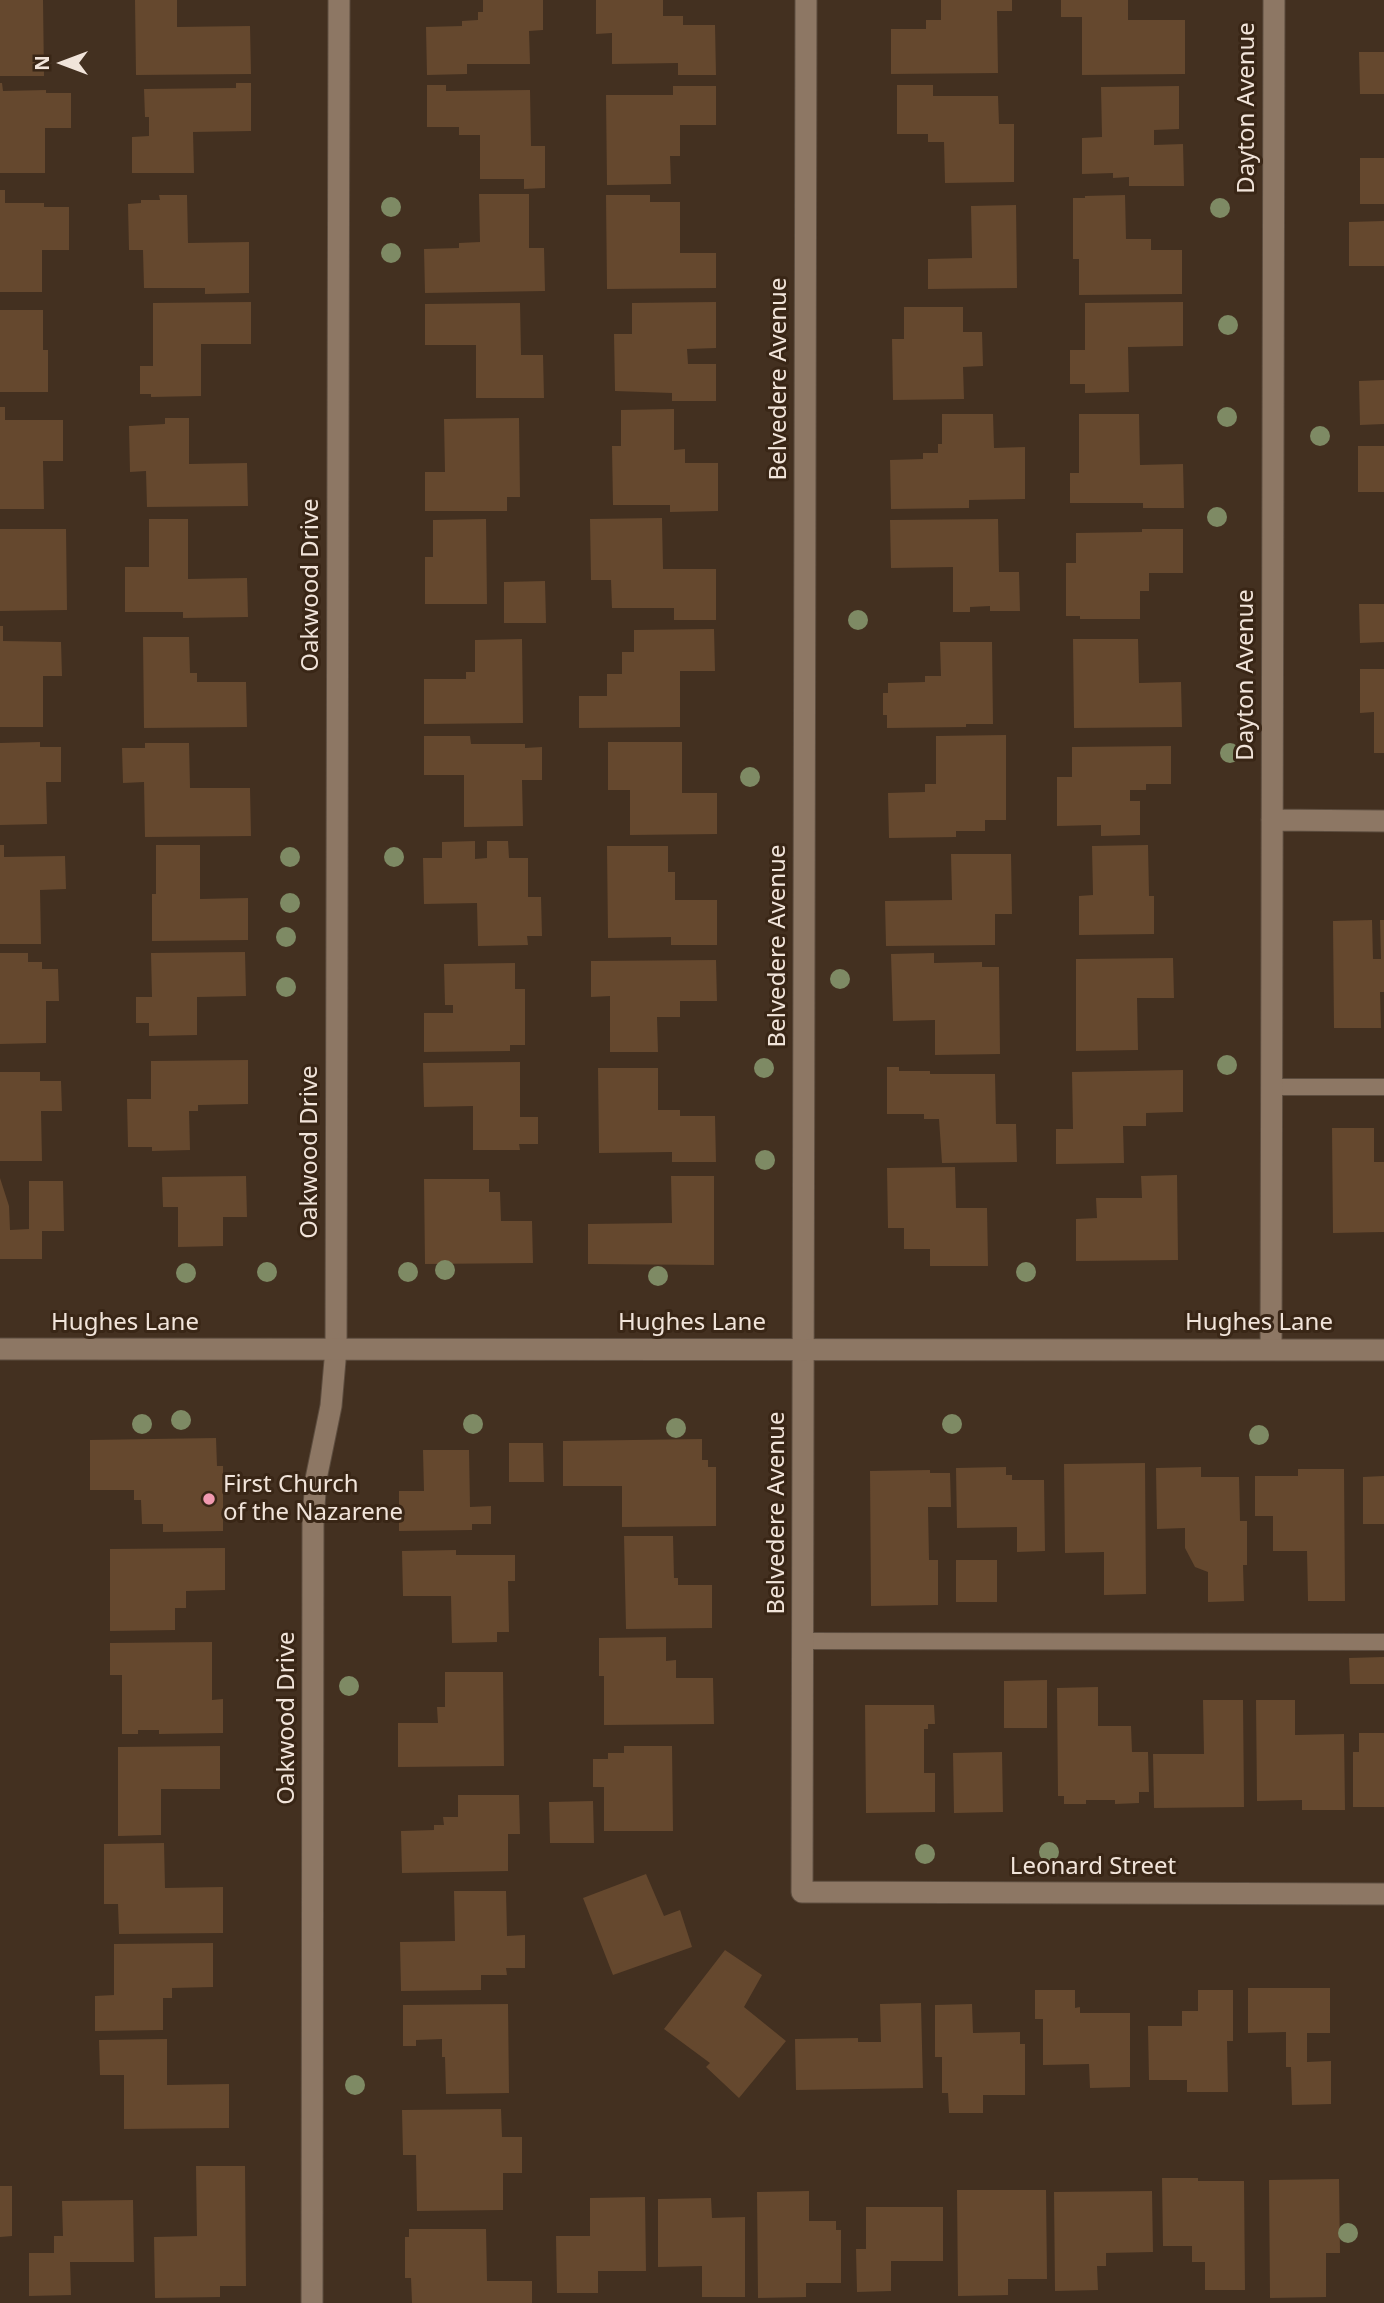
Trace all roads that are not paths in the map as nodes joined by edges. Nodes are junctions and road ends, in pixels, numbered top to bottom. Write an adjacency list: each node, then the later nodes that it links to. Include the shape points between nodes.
1 (339, 0): 9 (street, Oakwood Drive)
2 (806, 0): 10 (street, Belvedere Avenue)
3 (1274, 0): 4 (street, Dayton Avenue)
4 (1272, 821): 5 (street); 6 (street, Dayton Avenue)
5 (1384, 821)
6 (1272, 1087): 7 (lane); 11 (street, Dayton Avenue)
7 (1384, 1087)
8 (0, 1349): 9 (street, Hughes Lane)
9 (336, 1349): 10 (street, Hughes Lane); 17 (street, Oakwood Drive, via 313,1520)
10 (803, 1349): 11 (street, Hughes Lane); 13 (street, Belvedere Avenue)
11 (1271, 1349): 12 (street, Hughes Lane)
12 (1384, 1349)
13 (803, 1641): 14 (lane); 15 (street, Belvedere Avenue)
14 (1384, 1642)
15 (802, 1892): 16 (street, Leonard Street)
16 (1384, 1894)
17 (312, 2303)

